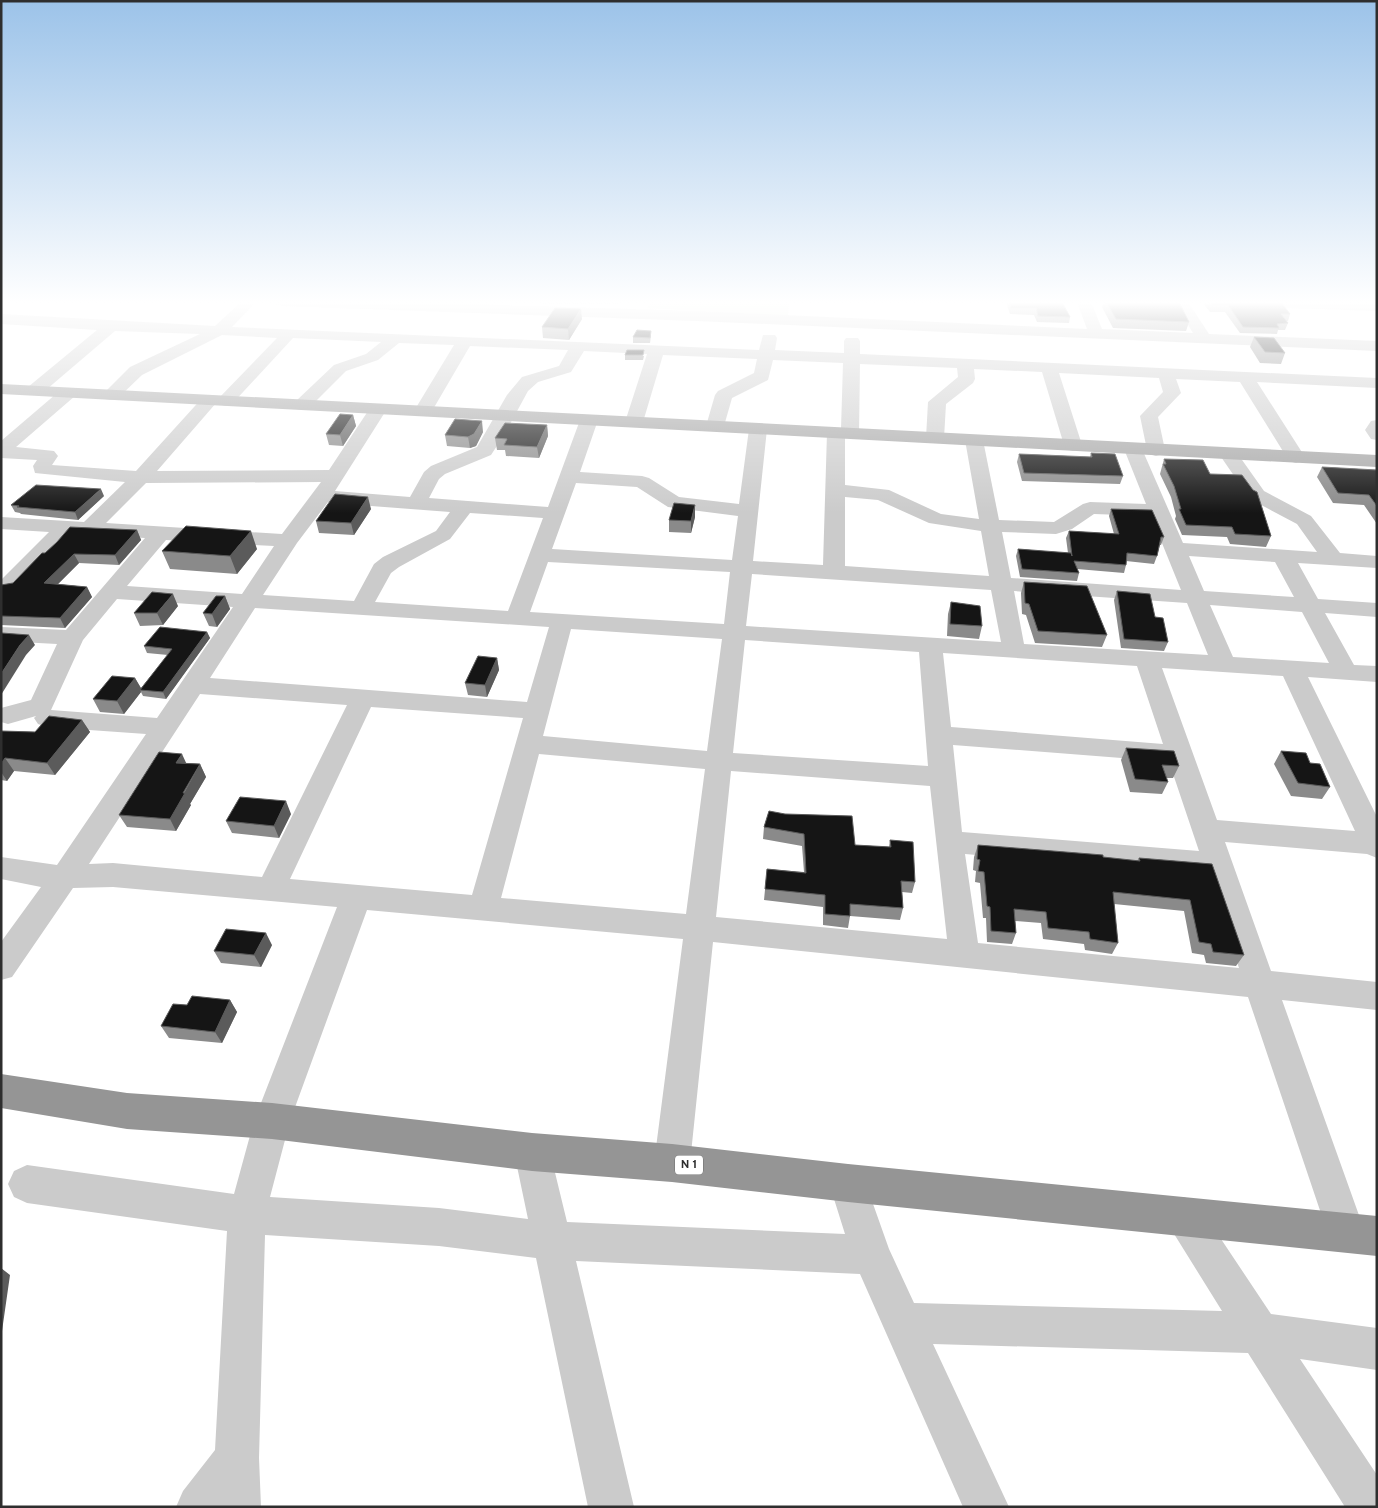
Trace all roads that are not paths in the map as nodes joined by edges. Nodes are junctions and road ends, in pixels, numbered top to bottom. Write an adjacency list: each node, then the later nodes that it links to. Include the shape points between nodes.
1 (55, 372): 18 (street)
2 (134, 372): 20 (street)
3 (248, 372): 21 (street)
4 (336, 372): 22 (street)
5 (446, 372): 24 (street)
6 (553, 372): 25 (street, via 525,383)
7 (649, 372): 27 (street)
8 (763, 372): 29 (street, via 762,376 724,395)
9 (850, 372): 31 (street)
10 (966, 372): 33 (street, via 967,379 936,402)
11 (1050, 372): 35 (street)
12 (1134, 372): 13 (street)
13 (1166, 374): 14 (street); 37 (street, via 1172,393 1149,416)
14 (1199, 375): 15 (street)
15 (1246, 377): 16 (street); 40 (street)
16 (1377, 382)
17 (1, 389): 18 (main road)
18 (34, 390): 19 (main road)
19 (68, 392): 20 (main road); 38 (street)
20 (111, 394): 21 (main road)
21 (218, 400): 22 (main road); 42 (street)
22 (302, 405): 23 (main road)
23 (378, 409): 24 (main road); 44 (street)
24 (423, 411): 25 (main road)
25 (504, 415): 26 (main road); 46 (street, via 489,446 438,470)
26 (589, 420): 27 (main road); 43 (street)
27 (634, 422): 29 (main road)
28 (1377, 425): 32 (street, via 1374,430)
29 (715, 426): 30 (main road)
30 (758, 429): 31 (main road); 49 (street)
31 (843, 433): 33 (main road); 45 (street)
32 (1377, 435)
33 (935, 438): 34 (main road)
34 (974, 440): 35 (main road); 52 (street)
35 (1072, 445): 36 (main road)
36 (1133, 449): 37 (main road); 48 (street)
37 (1156, 450): 39 (main road)
38 (1, 451): 42 (street, via 47,455 42,468 48,470)
39 (1228, 454): 40 (main road); 60 (street, via 1258,495 1304,520)
40 (1296, 457): 41 (main road)
41 (1375, 464)
42 (141, 477): 44 (street); 54 (street)
43 (568, 477): 49 (street, via 642,482 675,503); 50 (street)
44 (328, 486): 46 (street); 56 (street)
45 (834, 490): 52 (street, via 882,494 936,519); 63 (street)
46 (416, 503): 47 (street)
47 (464, 508): 50 (street); 70 (street, via 443,535 382,569)
48 (1159, 510): 52 (street, via 1090,508 1056,528); 57 (street)
49 (748, 511): 62 (street)
50 (554, 513): 58 (street)
51 (1, 523): 53 (street)
52 (990, 526): 64 (street)
53 (65, 528): 54 (street); 65 (street, via 9,586)
54 (89, 529): 55 (street)
55 (160, 534): 56 (street); 66 (street)
56 (288, 541): 68 (street)
57 (1175, 549): 59 (street); 67 (street)
58 (540, 555): 62 (street); 72 (street)
59 (1282, 556): 60 (street); 69 (street)
60 (1333, 559): 61 (street)
61 (1377, 562)
62 (742, 568): 63 (street); 74 (street)
63 (834, 572): 64 (street)
64 (1001, 584): 67 (street); 78 (street)
65 (1, 587)
66 (111, 592): 68 (street); 76 (street)
67 (1195, 597): 69 (street); 80 (street)
68 (248, 601): 70 (street); 84 (street)
69 (1310, 606): 71 (street); 82 (street)
70 (361, 608): 72 (street)
71 (1377, 610)
72 (517, 618): 73 (street)
73 (562, 621): 74 (street); 86 (street)
74 (734, 632): 77 (street); 92 (street)
75 (1, 634): 76 (street)
76 (72, 638): 87 (street, via 41,706)
77 (930, 645): 78 (street); 89 (street)
78 (1014, 651): 79 (street)
79 (1147, 660): 80 (street); 91 (street)
80 (1224, 664): 81 (street)
81 (1292, 669): 82 (street); 96 (street)
82 (1346, 672): 83 (street)
83 (1377, 674)
84 (192, 685): 85 (street); 88 (street)
85 (363, 698): 86 (street); 100 (street)
86 (537, 711): 90 (street)
87 (4, 715): 88 (street)
88 (163, 727): 99 (street)
89 (939, 735): 91 (street); 93 (street)
90 (528, 744): 92 (street); 102 (street)
91 (1180, 754): 94 (street)
92 (719, 761): 93 (street); 103 (street)
93 (943, 777): 95 (street)
94 (1206, 830): 96 (street); 97 (street)
95 (949, 842): 97 (street); 104 (street)
96 (1376, 845)
97 (1218, 864): 106 (street)
98 (1, 868): 99 (street)
99 (65, 877): 100 (street, via 114,875); 105 (street)
100 (270, 890): 101 (street)
101 (356, 898): 102 (street); 109 (street)
102 (483, 908): 103 (street)
103 (700, 928): 104 (street); 111 (street)
104 (964, 954): 106 (street)
105 (1, 967)
106 (1260, 985): 107 (street); 116 (street)
107 (1377, 996)
108 (1, 1091): 109 (highway, N 1, via 127,1111)
109 (272, 1121): 110 (highway, N 1); 114 (street)
110 (532, 1152): 111 (highway, N 1); 117 (street)
111 (672, 1163): 112 (highway, N 1)
112 (848, 1183): 115 (highway, N 1); 118 (street)
113 (27, 1184): 114 (street)
114 (247, 1215): 117 (street, via 439,1227); 122 (street)
115 (1184, 1216): 116 (highway, N 1); 120 (street)
116 (1361, 1234)
117 (552, 1241): 118 (street); 125 (street)
118 (872, 1255): 119 (street)
119 (902, 1322): 120 (street); 126 (street)
120 (1259, 1334): 121 (street); 127 (street)
121 (1377, 1349)
122 (237, 1458): 123 (street); 124 (street)
123 (198, 1507)
124 (238, 1507)
125 (612, 1507)
126 (986, 1507)
127 (1371, 1507)

